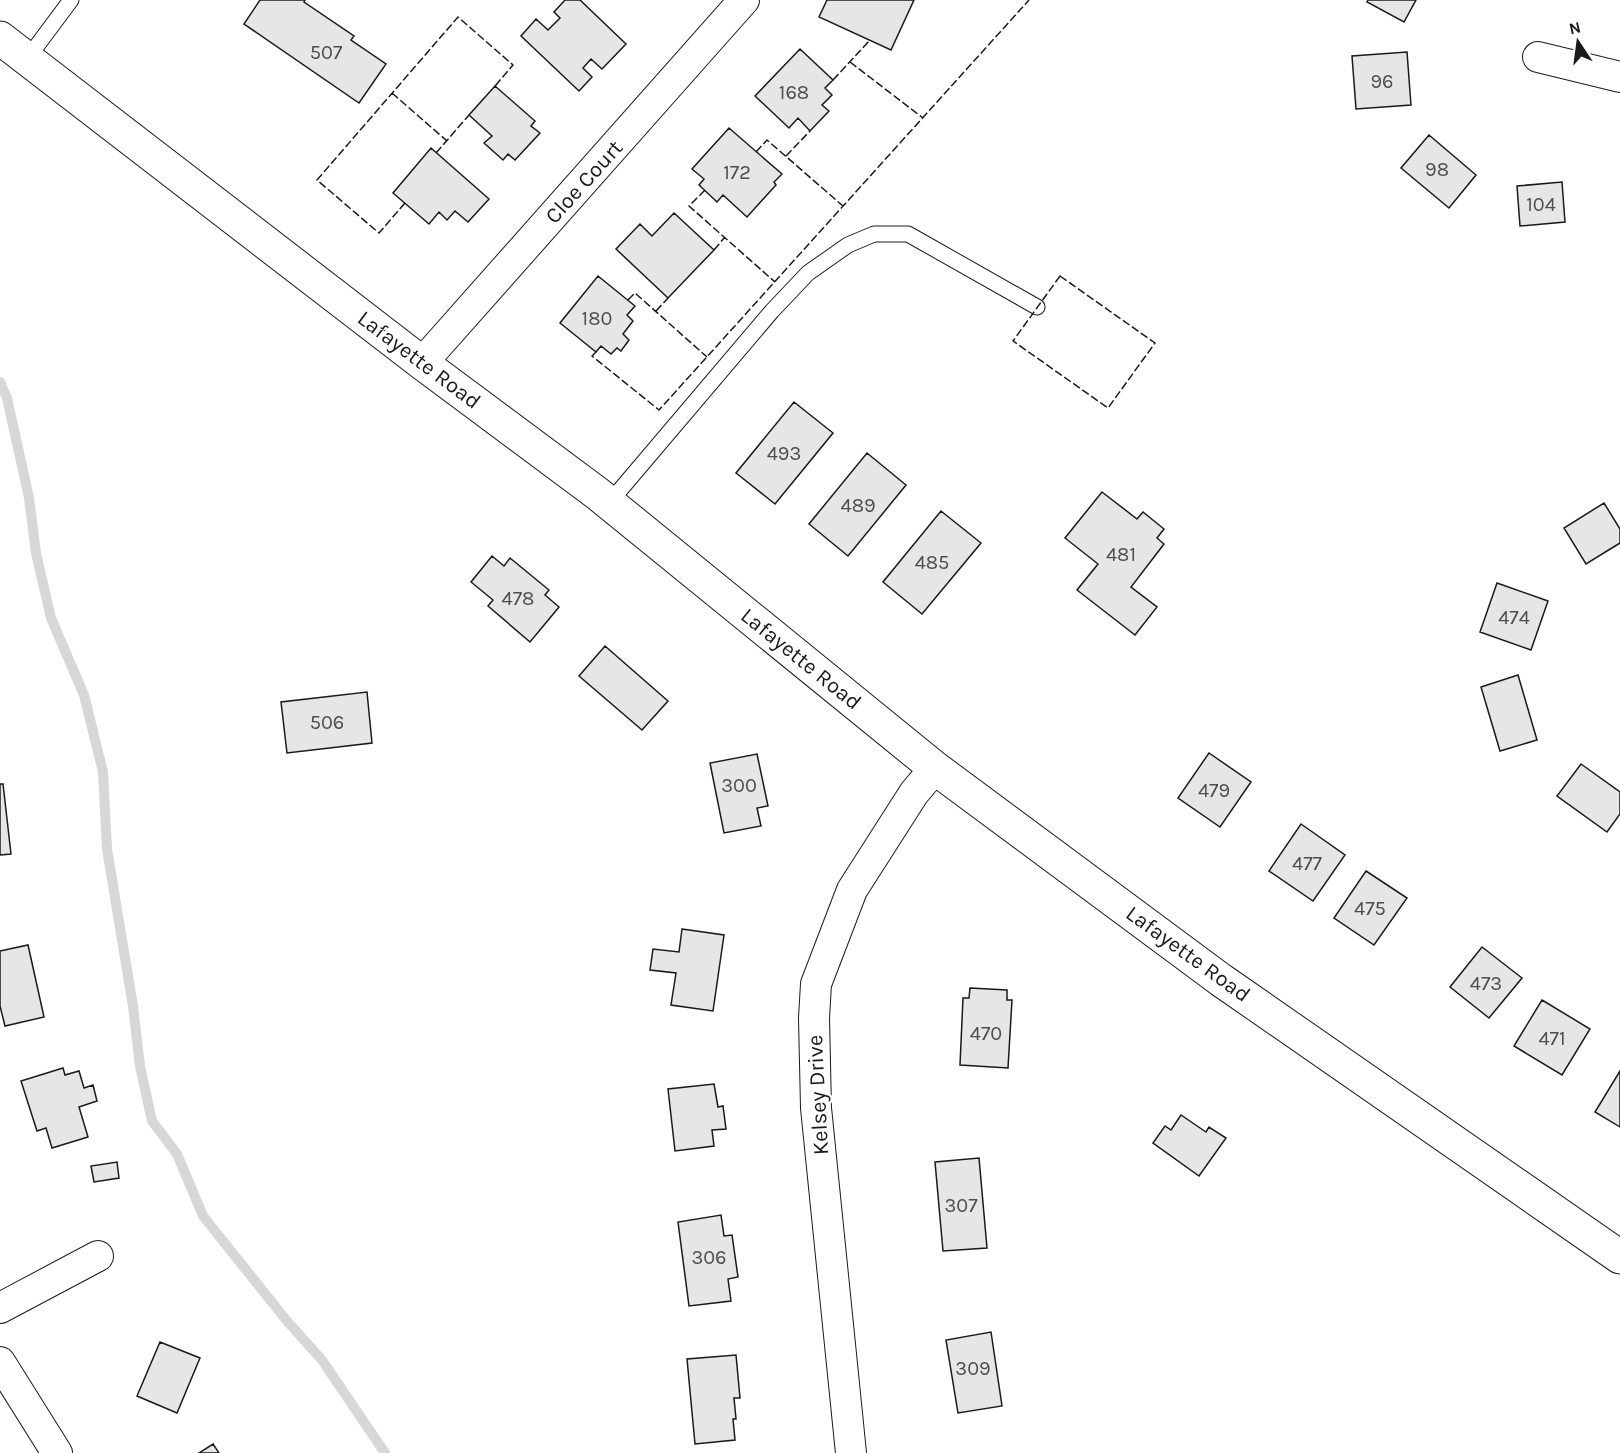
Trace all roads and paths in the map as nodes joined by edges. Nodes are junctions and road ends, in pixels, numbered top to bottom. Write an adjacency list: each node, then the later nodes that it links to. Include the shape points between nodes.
1 (71, 0): 5 (lane)
2 (744, 0): 8 (street, Cloe Court)
3 (0, 38): 5 (main road, Lafayette Road)
4 (1538, 57): 6 (street)
5 (27, 59): 8 (main road, Lafayette Road)
6 (1620, 77)
7 (1037, 307): 9 (lane, via 908,234 874,234 848,245 808,273 772,311)
8 (422, 363): 9 (main road, Lafayette Road)
9 (609, 503): 10 (main road, Lafayette Road)
10 (935, 768): 12 (main road, Lafayette Road, via 1221,980); 16 (street, Kelsey Drive, via 914,793 852,890 816,984 816,1108)
11 (98, 1256): 13 (street)
12 (1620, 1257)
13 (0, 1308)
14 (0, 1362): 15 (street)
15 (57, 1453)
16 (851, 1453)

